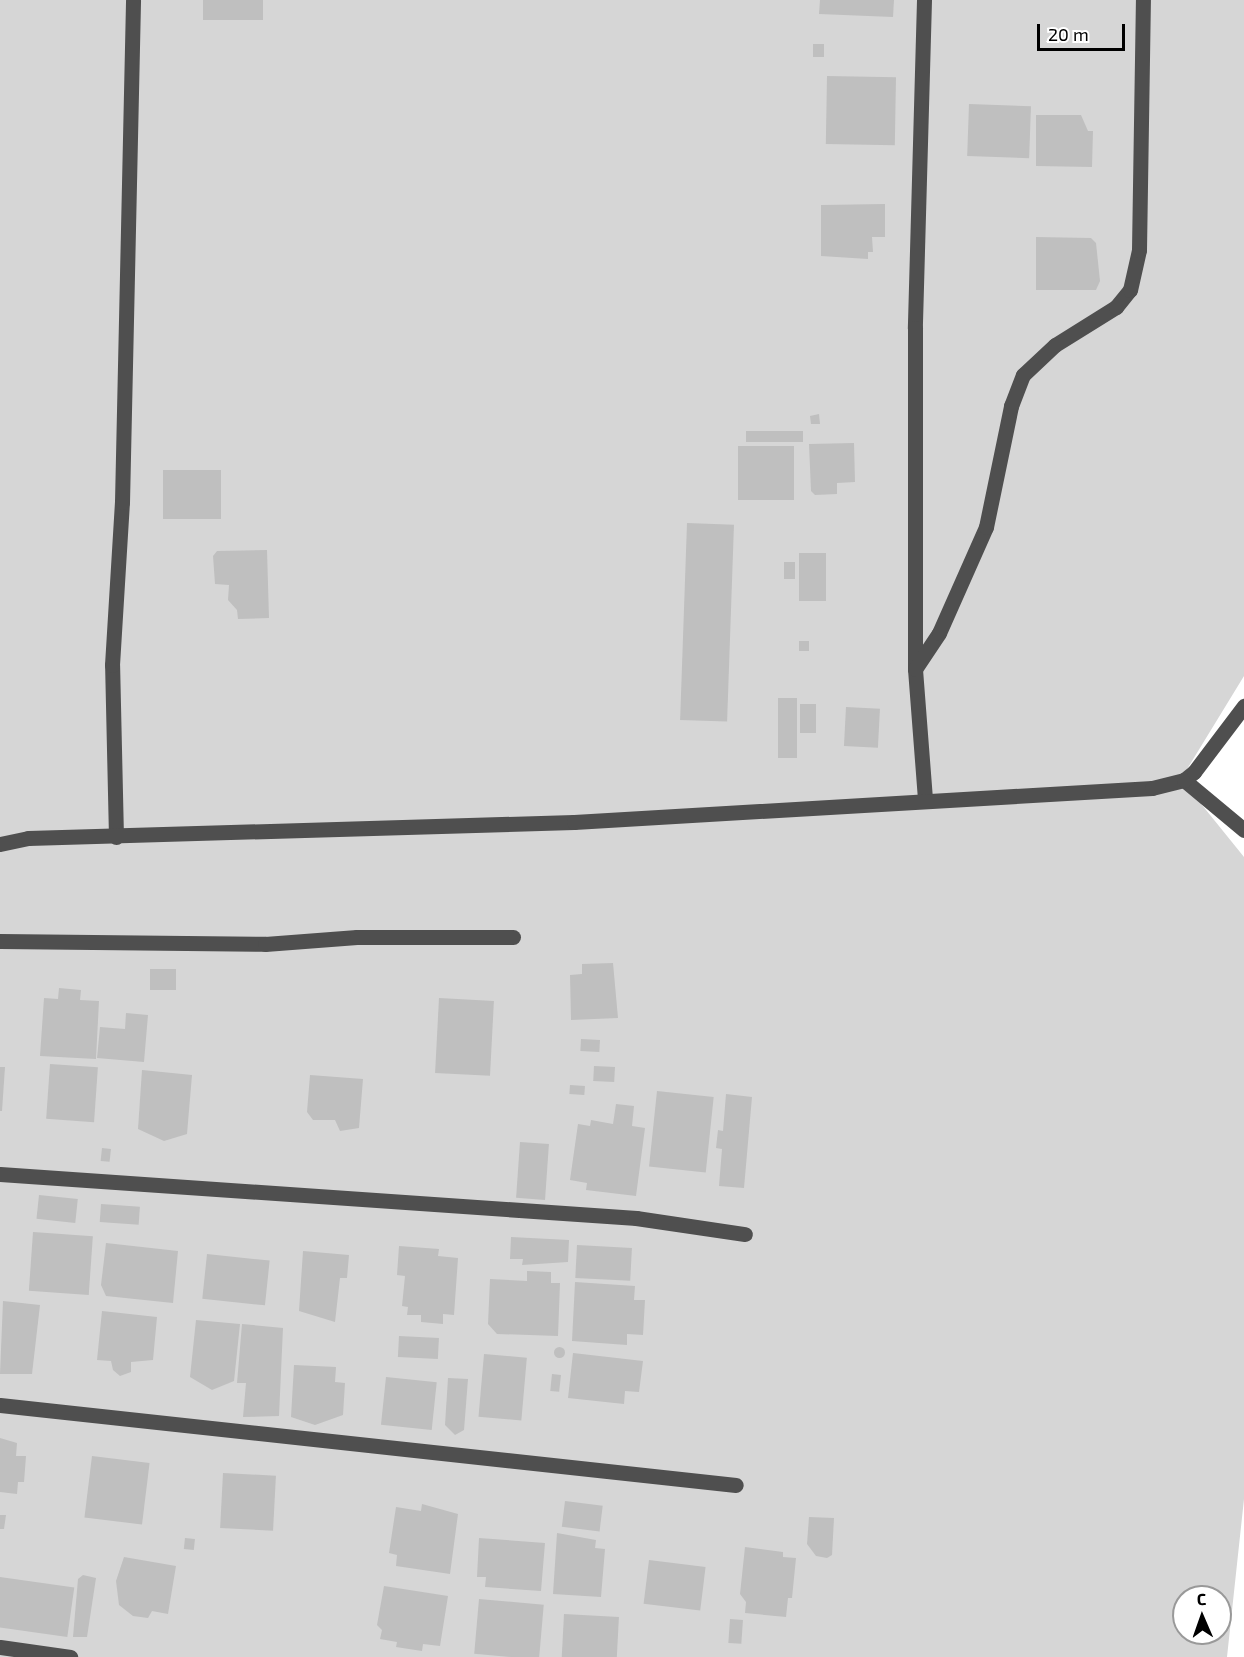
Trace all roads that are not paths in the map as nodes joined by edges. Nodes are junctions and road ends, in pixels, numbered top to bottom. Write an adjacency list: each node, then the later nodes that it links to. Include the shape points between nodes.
1 (133, 0): 9 (street, via 122,502 112,665)
2 (924, 0): 4 (street, via 915,327)
3 (1143, 0): 4 (street, via 1139,250 1130,290 1116,307 1055,345 1023,375 1011,406 986,527 939,633)
4 (915, 669): 7 (street)
5 (1244, 706): 6 (street, via 1208,757)
6 (1184, 780): 7 (street, via 1152,788); 8 (street)
7 (925, 800): 9 (street, via 574,822)
8 (1244, 830)
9 (116, 837): 10 (street, via 28,838)
10 (0, 844)
11 (513, 937): 12 (street, via 357,937 265,944)
12 (0, 941)
13 (0, 1174): 14 (street, via 636,1218)
14 (745, 1234)
15 (0, 1405): 16 (street)
16 (736, 1485)
17 (0, 1647): 18 (street)
18 (70, 1657)

